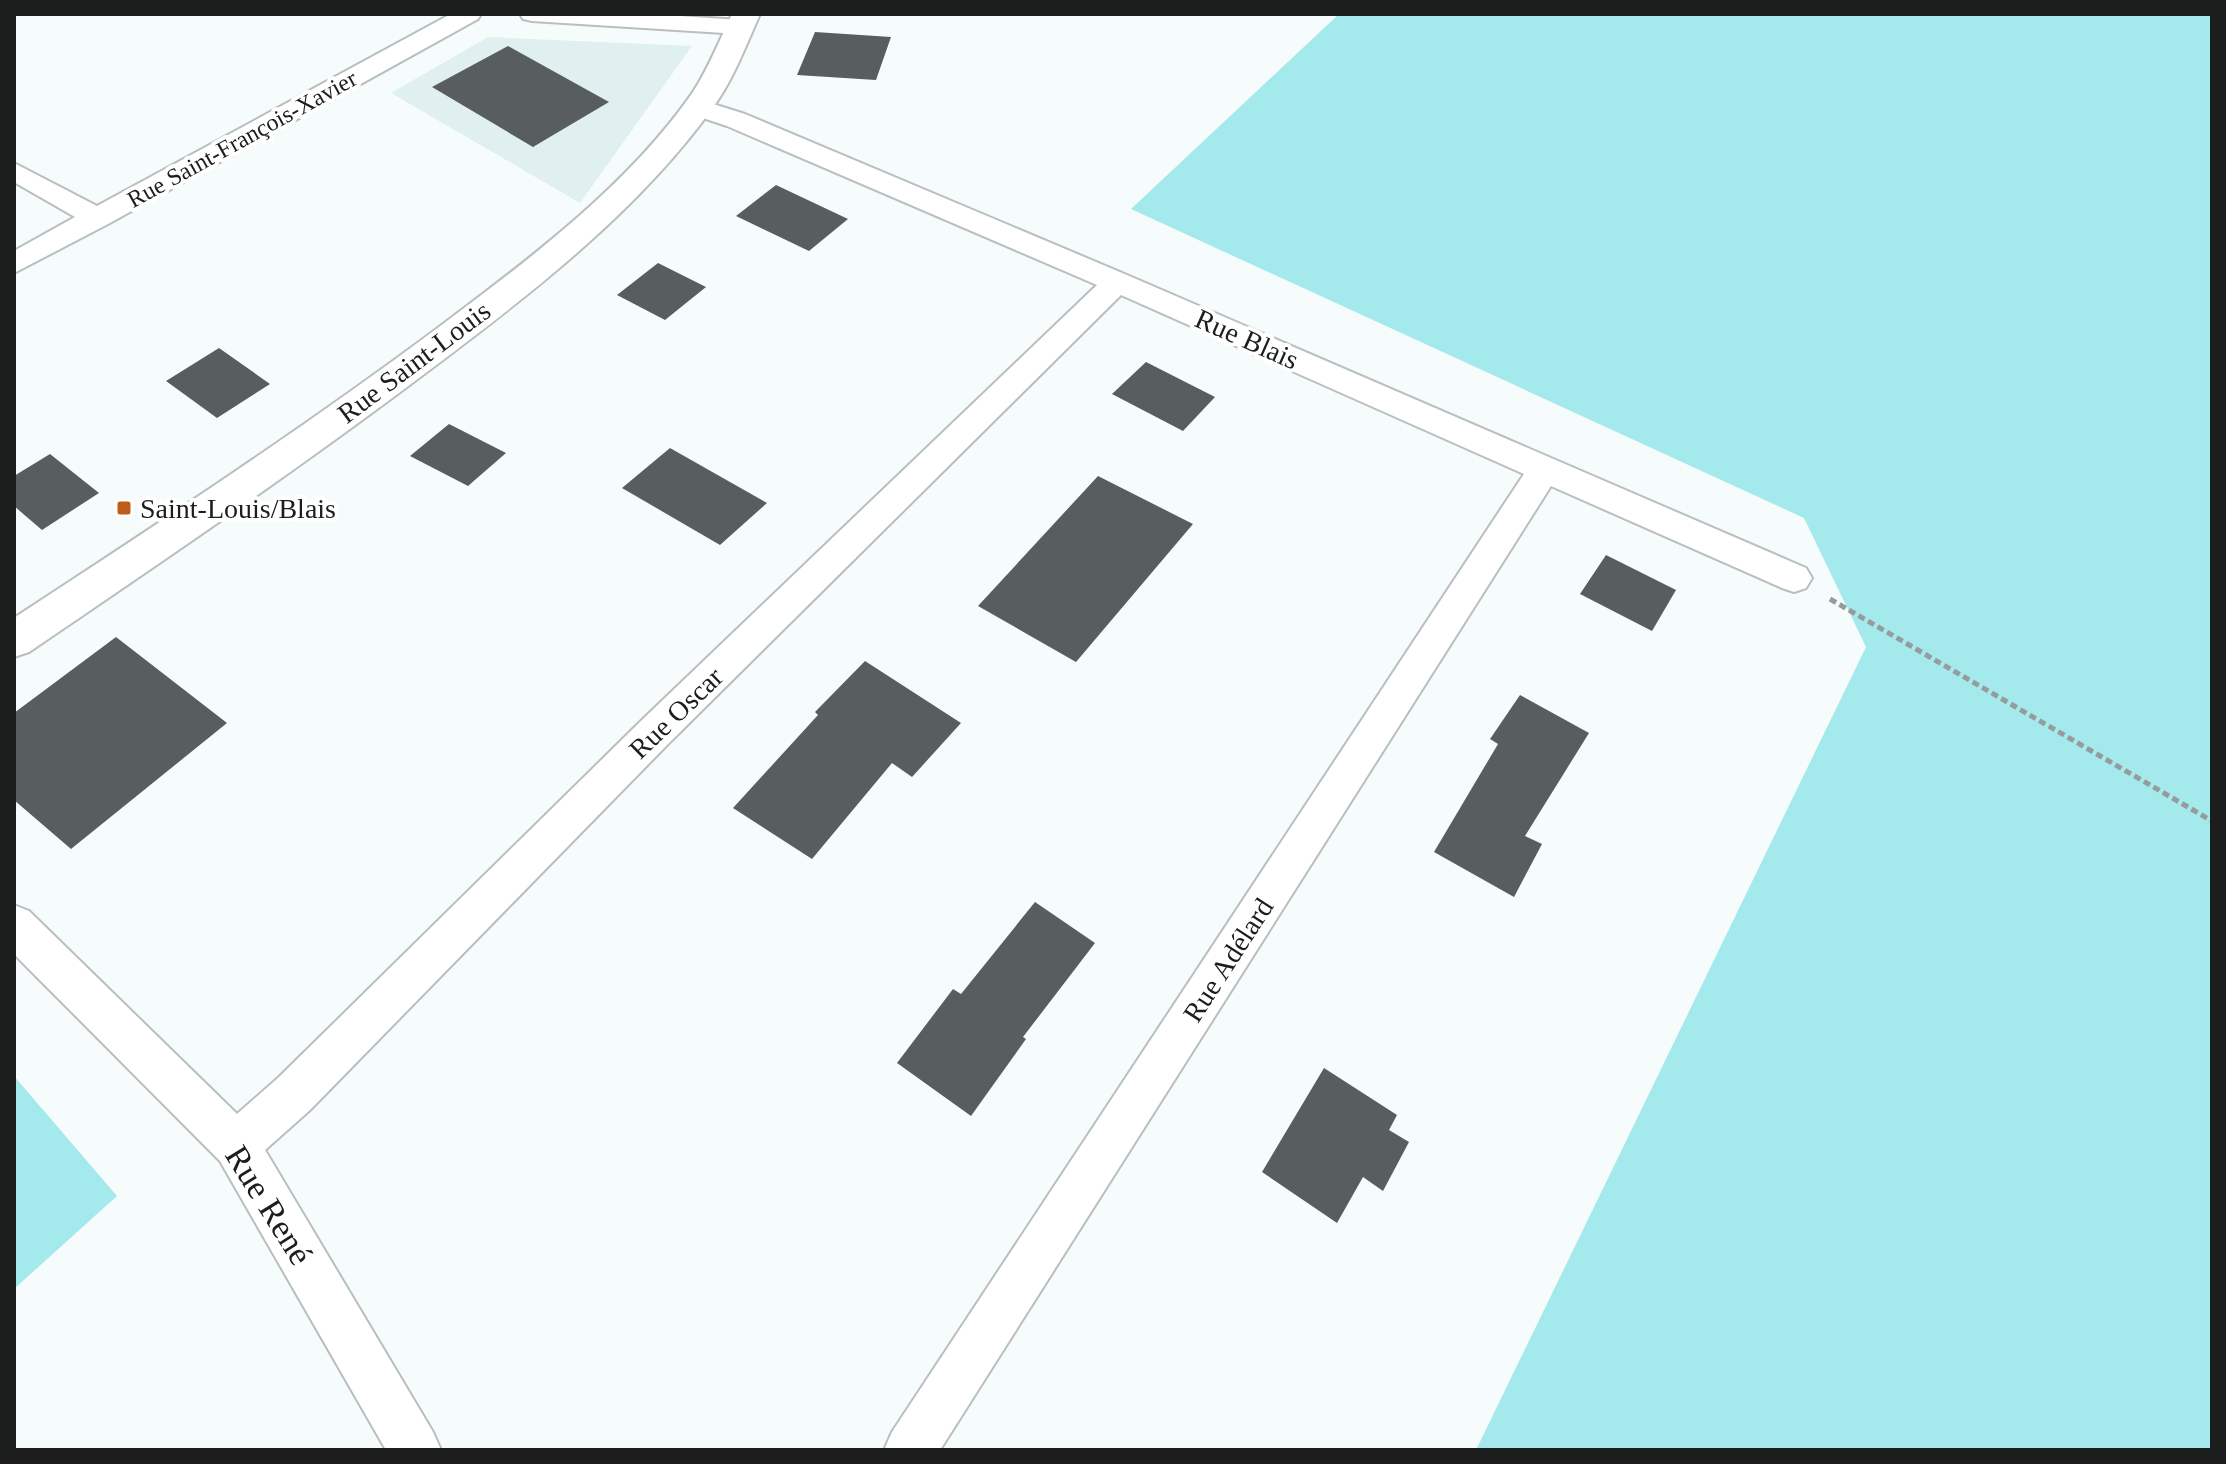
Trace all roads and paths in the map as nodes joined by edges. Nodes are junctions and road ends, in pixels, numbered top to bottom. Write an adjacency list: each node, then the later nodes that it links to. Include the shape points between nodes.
1 (469, 14): 6 (street, Rue Saint-François-Xavier)
2 (532, 14): 3 (street)
3 (743, 21): 4 (main road, Rue Saint-Louis)
4 (697, 107): 8 (street, Rue Blais); 11 (main road, Rue Saint-Louis, via 584,226 472,320 294,450)
5 (14, 171): 6 (street)
6 (98, 218): 7 (street, Rue Saint-François-Xavier)
7 (14, 263)
8 (1117, 282): 9 (street, Rue Blais); 14 (street, Rue Oscar, via 655,732 294,1094)
9 (1545, 469): 10 (street, Rue Blais); 16 (street, Rue Adélard)
10 (1794, 578): 12 (path)
11 (14, 640)
12 (2212, 821)
13 (14, 925): 14 (street, Rue René)
14 (236, 1145): 15 (street, Rue René)
15 (415, 1450)
16 (910, 1450)

